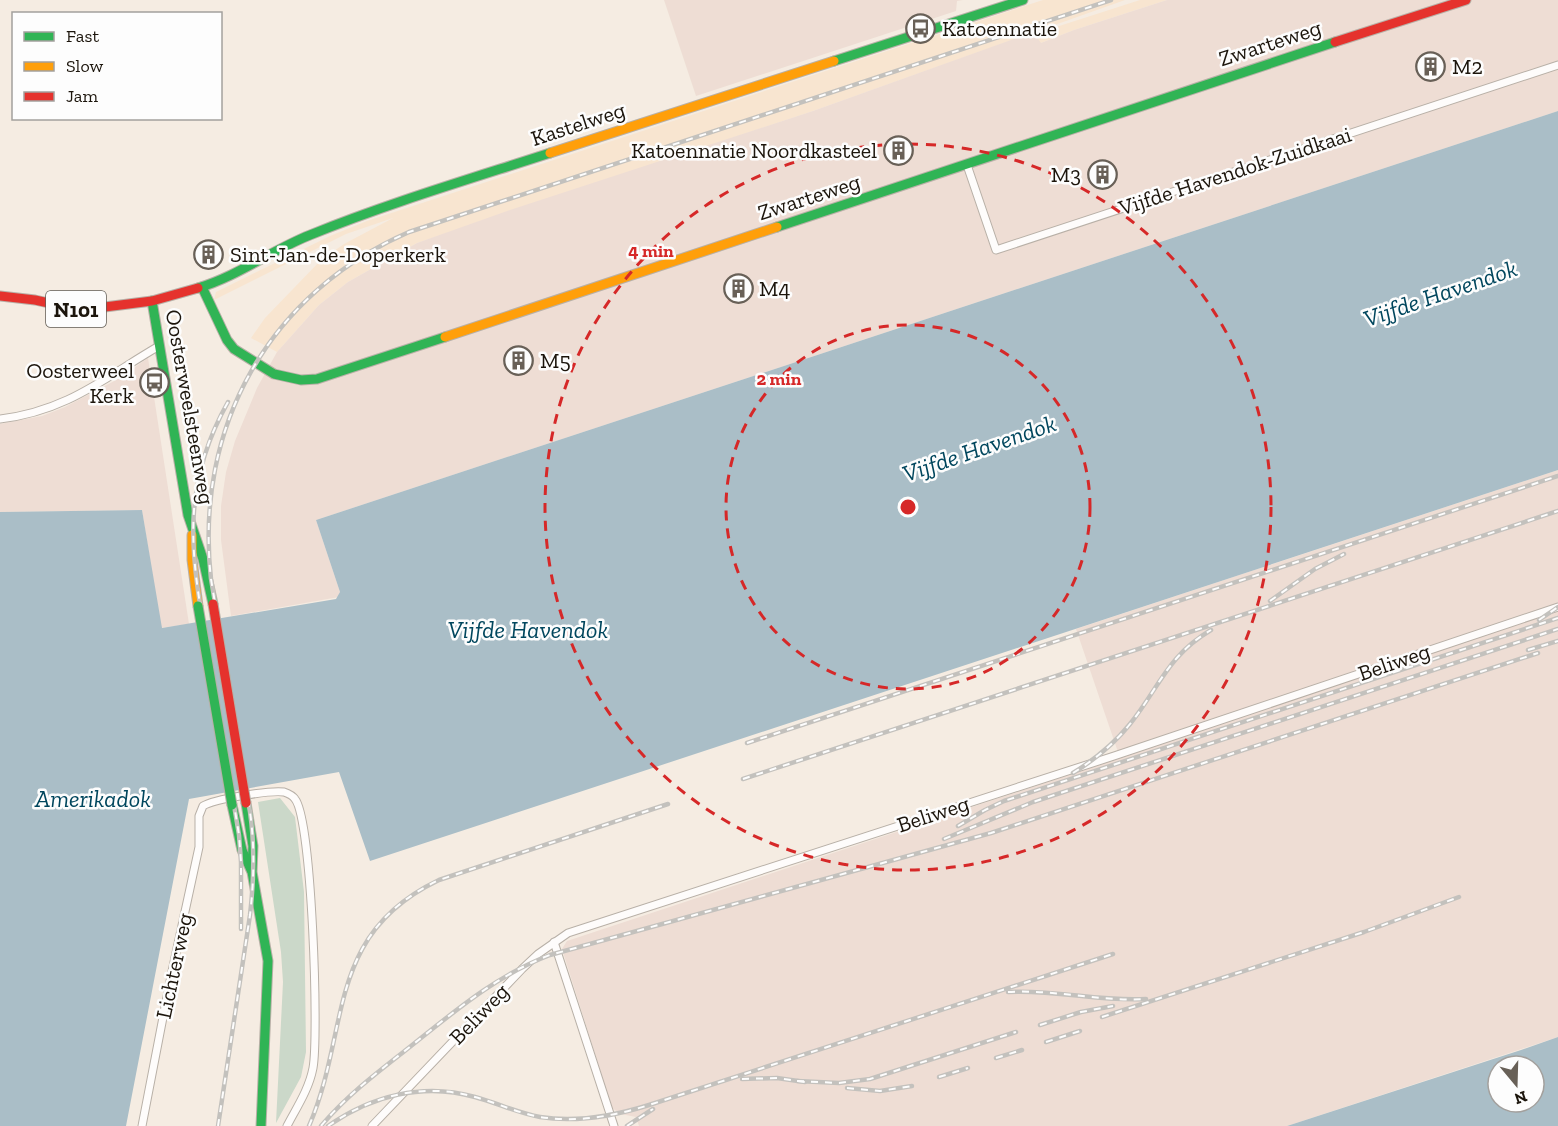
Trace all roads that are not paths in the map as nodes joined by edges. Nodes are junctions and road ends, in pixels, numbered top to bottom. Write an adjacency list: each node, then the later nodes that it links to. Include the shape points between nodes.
1 (1023, 0): 5 (main road, Kastelweg, via 370,211 307,236)
2 (1466, 0): 4 (main road, Zwarteweg)
3 (1558, 65): 4 (street, Vijfde Havendok-Zuidkaai, via 996,250)
4 (967, 165): 5 (main road, Zwarteweg, via 317,379 274,374 234,350)
5 (202, 287): 7 (main road, Kastelweg)
6 (0, 297): 7 (main road, Oosterweelsteenweg / N101, via 81,310)
7 (152, 301): 8 (main road, Oosterweelsteenweg)
8 (159, 346): 9 (street, via 70,400 30,414); 10 (main road, Oosterweelsteenweg)
9 (0, 419)
10 (192, 530): 12 (main road, Oosterweelsteenweg, bridge, via 213,603 253,846); 12 (main road, Oosterweelsteenweg, bridge, via 198,606 232,805 242,850)
11 (1558, 607): 13 (street, Beliweg, via 568,933)
12 (252, 872): 15 (main road, via 269,976)
13 (554, 942): 17 (street, Beliweg, via 522,969); 18 (street)
14 (142, 1126): 16 (street, Lichterweg, via 199,847 199,816 203,806 216,800 282,792 295,799 300,808 311,894 316,1051 309,1084)
15 (261, 1126)
16 (287, 1126)
17 (372, 1126)
18 (614, 1126)

